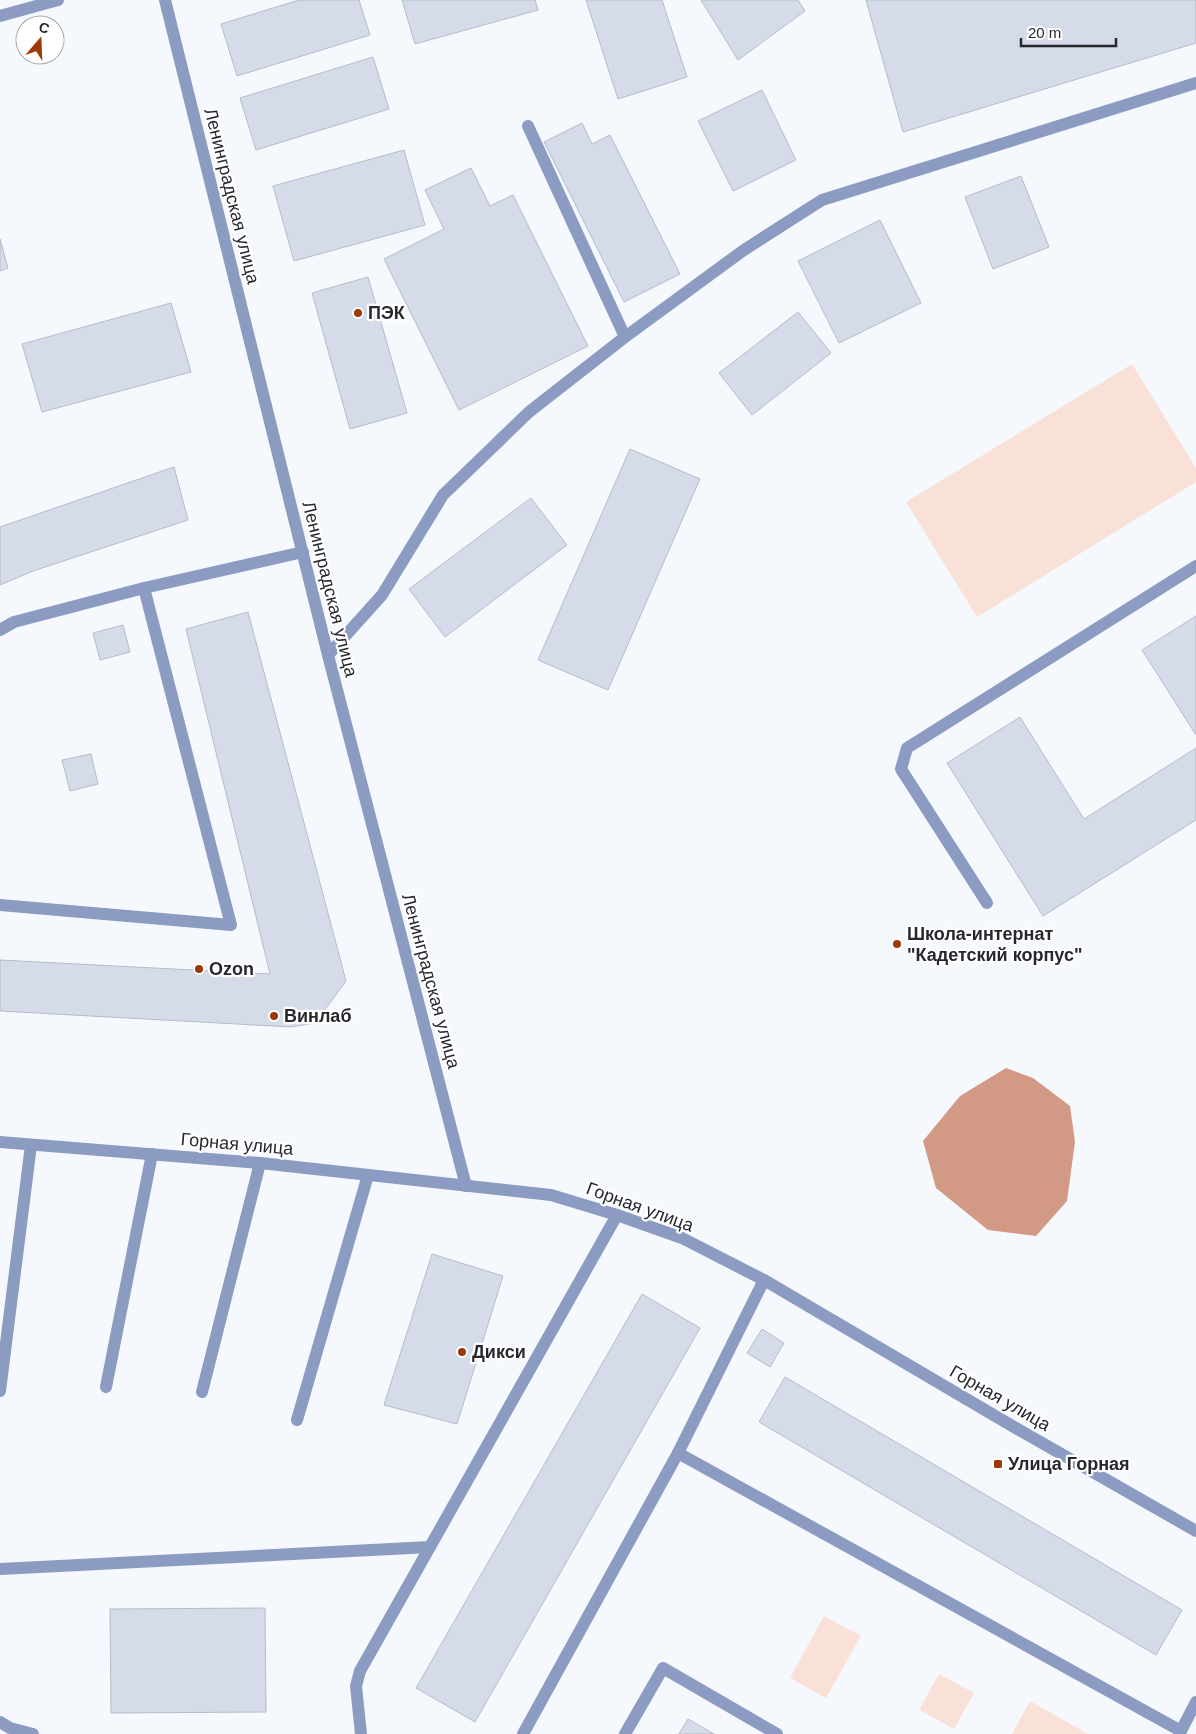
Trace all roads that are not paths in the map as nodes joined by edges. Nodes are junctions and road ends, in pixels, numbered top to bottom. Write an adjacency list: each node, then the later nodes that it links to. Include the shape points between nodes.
1 (58, 0): 3 (street)
2 (165, 0): 7 (street, Ленинградская улица)
3 (0, 16)
4 (1196, 84): 6 (street, via 822,200 744,250)
5 (528, 126): 6 (street)
6 (625, 337): 11 (street, via 529,412 443,495 382,595)
7 (303, 552): 9 (street); 11 (street, Ленинградская улица)
8 (1196, 566): 12 (street, via 907,748 902,769)
9 (144, 588): 10 (street, via 14,622); 13 (street, via 231,925)
10 (0, 630)
11 (328, 655): 19 (street, Ленинградская улица)
12 (988, 903)
13 (0, 905)
14 (0, 1142): 15 (street, Горная улица)
15 (31, 1145): 16 (street, Горная улица); 23 (street)
16 (152, 1154): 17 (street, Горная улица); 22 (street)
17 (260, 1163): 18 (street, Горная улица); 24 (street)
18 (368, 1175): 19 (street, Горная улица); 25 (street)
19 (466, 1186): 20 (street, Горная улица, via 551,1195)
20 (617, 1215): 21 (street, Горная улица, via 682,1238); 28 (street)
21 (764, 1280): 26 (street); 27 (street, Горная улица)
22 (106, 1386)
23 (0, 1391)
24 (202, 1392)
25 (297, 1420)
26 (678, 1453): 32 (street); 35 (street)
27 (1196, 1531)
28 (430, 1547): 29 (street); 34 (street, via 360,1671 356,1686)
29 (0, 1569)
30 (1196, 1702): 32 (street)
31 (0, 1722): 33 (street)
32 (1180, 1732)
33 (33, 1734)
34 (361, 1734)
35 (523, 1734)
36 (625, 1734): 37 (street, via 663,1668)
37 (777, 1734)

